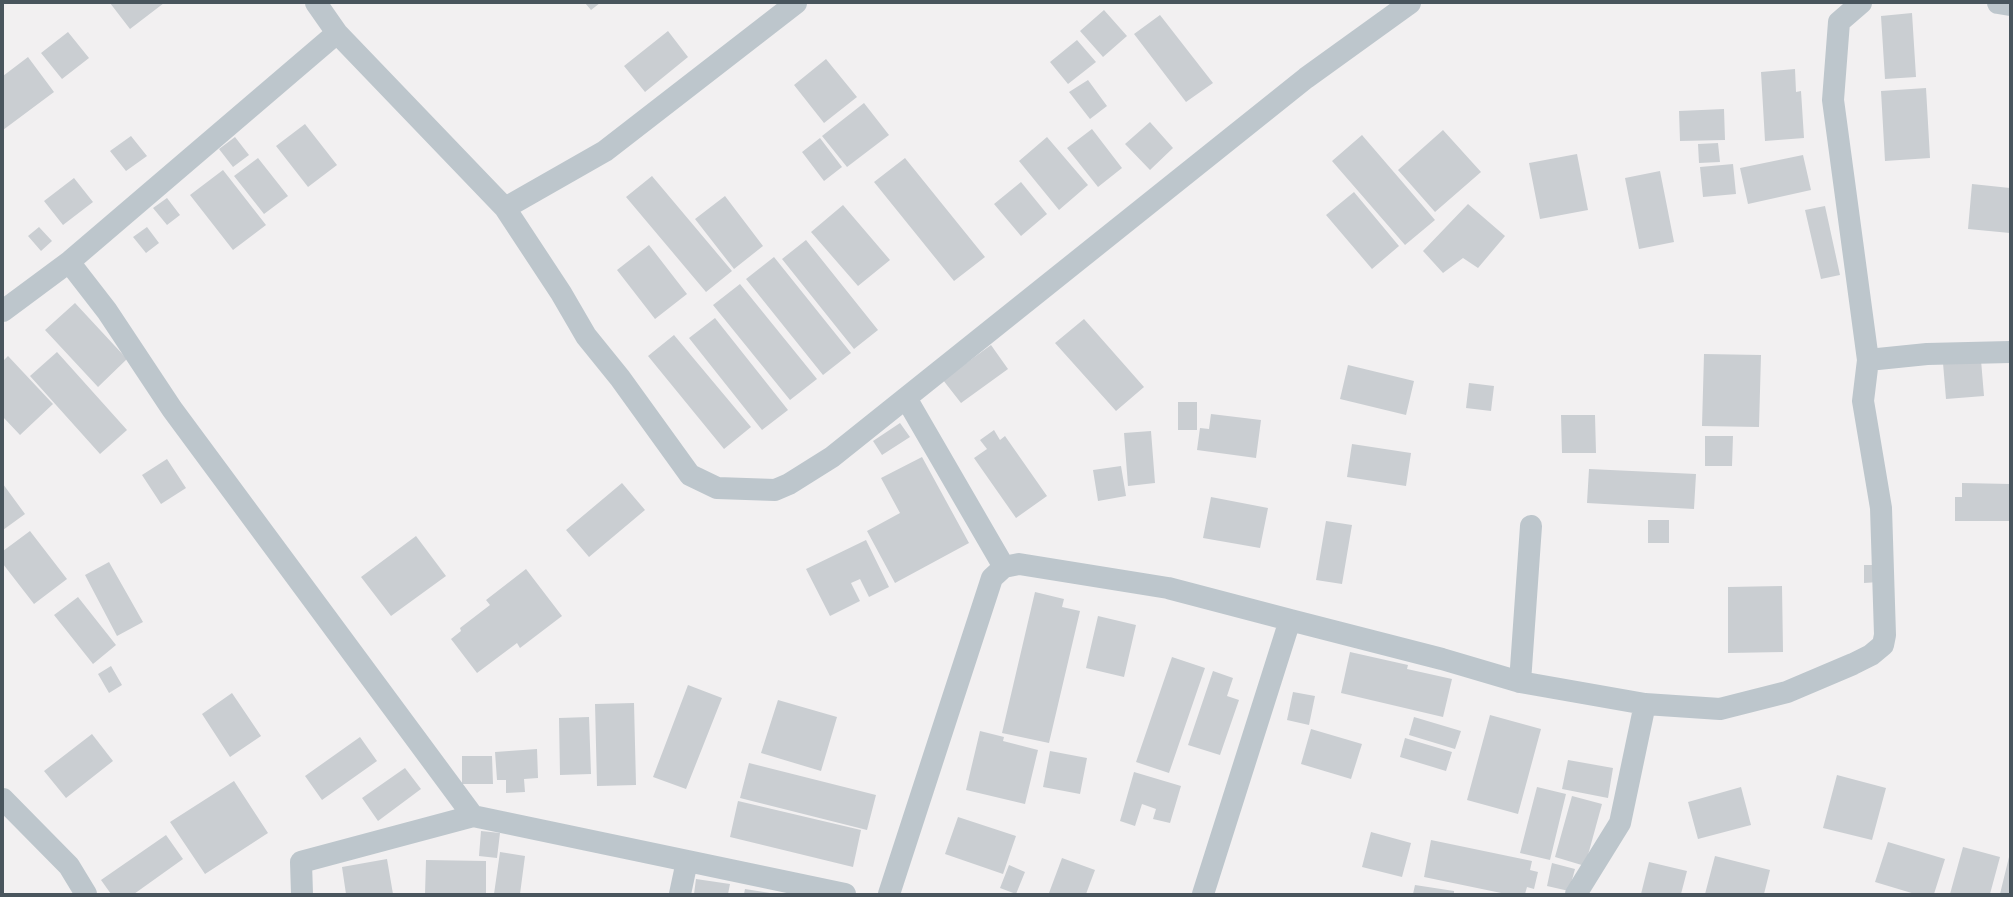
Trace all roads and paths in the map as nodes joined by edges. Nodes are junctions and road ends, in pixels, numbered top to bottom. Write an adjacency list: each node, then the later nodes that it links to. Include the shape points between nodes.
1 (316, 3): 7 (street)
2 (796, 3): 8 (street, via 605,151)
3 (1410, 3): 13 (street, via 1306,78)
4 (1861, 3): 12 (street, via 1838,22 1833,100)
5 (1998, 3): 6 (street)
6 (2010, 4)
7 (337, 33): 8 (street); 9 (street)
8 (505, 208): 13 (street, via 586,336 620,378 690,475 717,488 775,490 789,484 832,457)
9 (69, 262): 10 (street); 20 (street, via 107,312 172,409)
10 (3, 311)
11 (2010, 352): 12 (street, via 1927,354)
12 (1868, 360): 18 (street, via 1863,401 1881,508 1885,635 1883,645 1871,655 1853,664 1787,692 1720,709)
13 (906, 398): 15 (street)
14 (1531, 526): 17 (street)
15 (1004, 566): 16 (street, via 1018,564 1168,588); 26 (street, via 992,578)
16 (1290, 620): 17 (street); 27 (street)
17 (1520, 682): 18 (street)
18 (1644, 704): 28 (street, via 1620,823)
19 (3, 799): 22 (street, via 69,866)
20 (473, 816): 21 (street); 23 (street, via 301,862)
21 (687, 861): 24 (street); 25 (street)
22 (86, 894)
23 (302, 894)
24 (680, 894)
25 (845, 894)
26 (889, 894)
27 (1203, 894)
28 (1576, 894)

